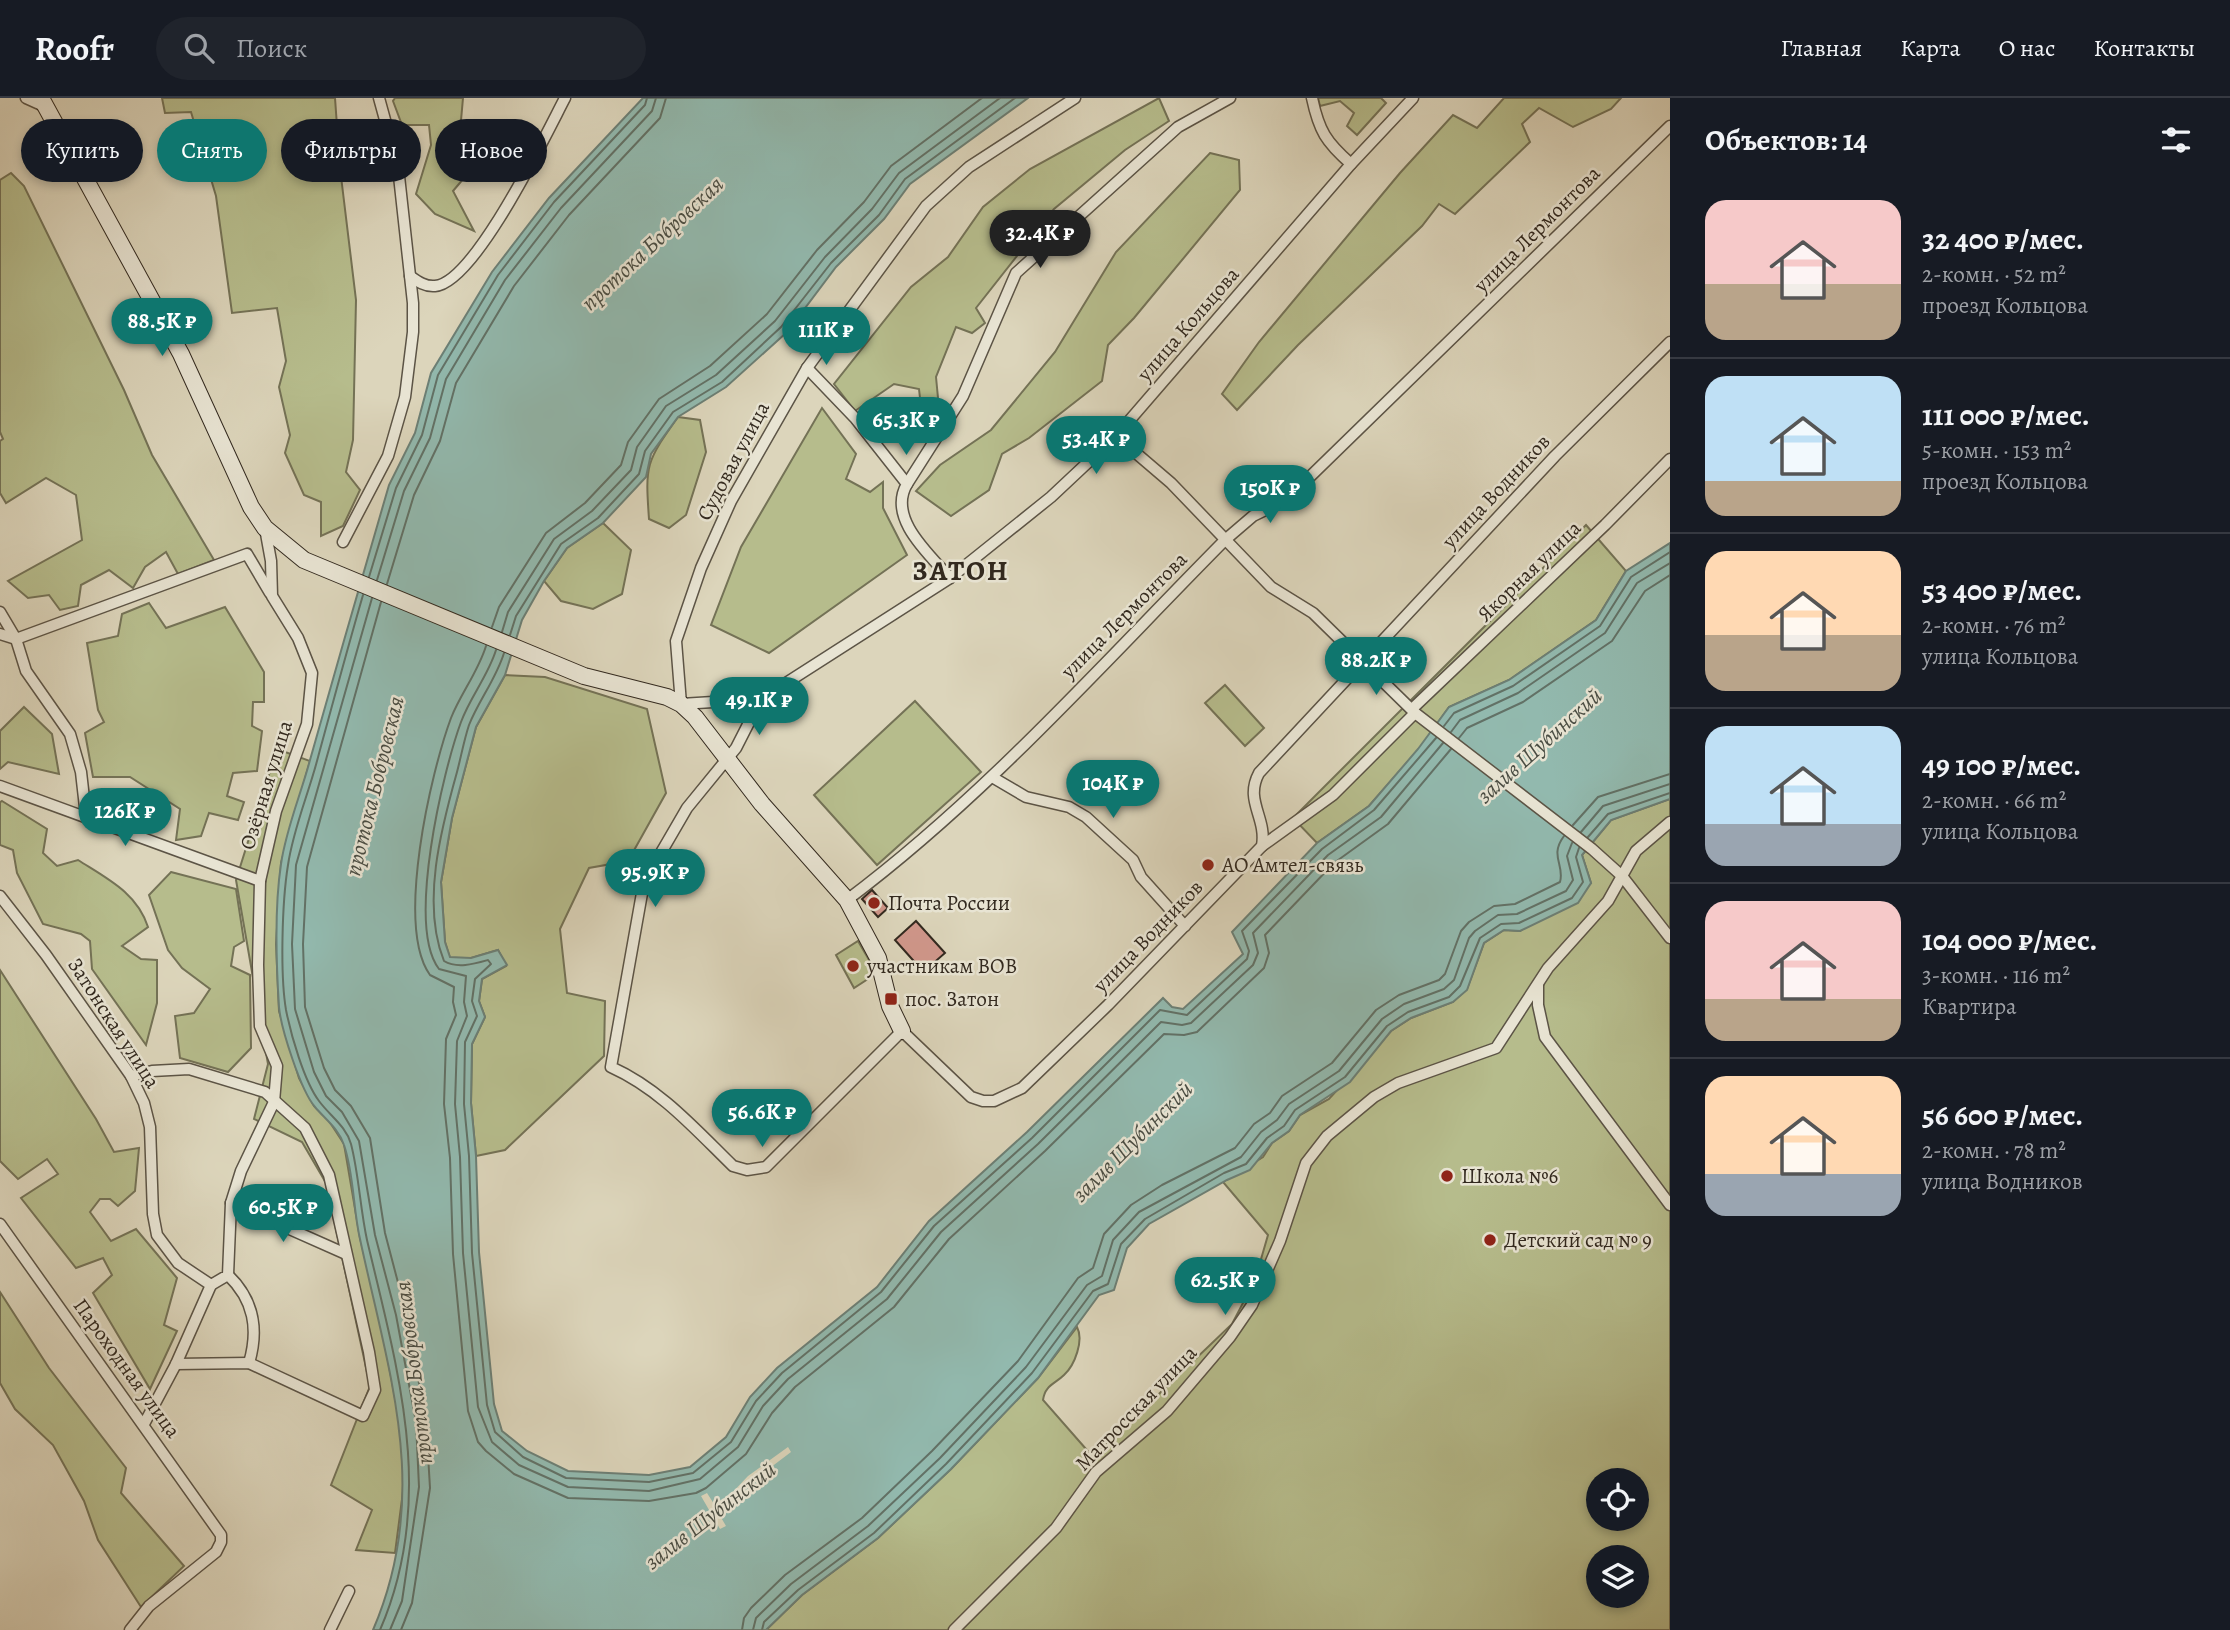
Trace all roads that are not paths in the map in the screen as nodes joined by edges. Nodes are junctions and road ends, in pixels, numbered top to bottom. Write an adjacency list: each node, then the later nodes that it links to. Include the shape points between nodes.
1 (379, 98): 10 (street, via 398,167)
2 (565, 98): 10 (street, via 506,207 461,272 434,286)
3 (1075, 98): 12 (street, Судовая улица, via 969,167 926,206)
4 (1230, 98): 15 (street, via 1178,127 1016,272 963,396)
5 (1312, 98): 9 (street, via 1318,127)
6 (1413, 98): 9 (street, улица Кольцова)
7 (40, 100): 16 (street, via 152,297)
8 (1670, 125): 17 (street, улица Лермонтова, via 1370,422 1286,500 1253,516)
9 (1351, 164): 13 (street, улица Кольцова)
10 (410, 276): 18 (street, via 413,332 405,397 388,456)
11 (1670, 342): 24 (street, улица Водников, via 1601,408)
12 (807, 368): 15 (street); 26 (street, Судовая улица, via 731,501 701,568 676,641)
13 (1116, 436): 17 (street, via 1171,483); 19 (street, улица Кольцова, via 1051,497)
14 (1670, 459): 27 (street, Якорная улица)
15 (908, 484): 19 (street, via 901,506 906,521)
16 (265, 528): 20 (street); 26 (street, via 304,560 584,676)
17 (1225, 540): 24 (street, via 1271,587 1313,612); 29 (street, улица Лермонтова)
18 (343, 542)
19 (950, 578): 25 (street, улица Кольцова)
20 (272, 596): 23 (street, Озёрная улица, via 247,554); 35 (street, Озёрная улица, via 298,638 312,673 307,724 276,811)
21 (0, 612): 23 (street)
22 (0, 634): 23 (street)
23 (16, 639): 31 (street, via 26,671 70,734 81,772)
24 (1363, 662): 27 (street); 33 (street, улица Водников, via 1259,773 1252,795 1263,826)
25 (761, 699): 26 (street, улица Кольцова); 28 (street)
26 (681, 704): 28 (street)
27 (1413, 711): 33 (street, Якорная улица, via 1333,795); 34 (street)
28 (726, 761): 37 (street); 41 (street, via 687,808 644,882 611,1067 658,1094 733,1166 757,1170 766,1167)
29 (992, 777): 37 (street, улица Лермонтова); 38 (street, via 1026,797 1069,807 1086,817 1133,860 1141,877)
30 (0, 786): 31 (street)
31 (86, 816): 35 (street)
32 (1670, 822): 34 (street, Матросская улица, via 1636,851)
33 (1262, 846): 38 (street, улица Водников)
34 (1622, 876): 39 (street); 40 (street, Матросская улица, via 1608,901)
35 (260, 881): 43 (street, Озёрная улица, via 260,1026 277,1066)
36 (0, 896): 42 (street, Затонская улица)
37 (847, 900): 41 (street, via 878,958 890,1006)
38 (1185, 926): 41 (street, улица Водников, via 1008,1097 983,1101 971,1097)
39 (1670, 938)
40 (1538, 985): 45 (street, via 1545,1037); 56 (street, Матросская улица, via 1496,1048 1398,1083 1326,1136 1306,1163 1294,1206 1252,1305 1230,1337 1167,1411 1096,1472 1056,1528)
41 (902, 1031)
42 (131, 1076): 43 (street, via 188,1069 265,1092); 49 (street, Затонская улица, via 150,1127 158,1235 178,1263)
43 (274, 1102): 44 (street, Озёрная улица); 47 (street, via 305,1128 329,1175)
44 (231, 1203): 47 (street); 48 (street, Озёрная улица)
45 (1670, 1205)
46 (0, 1224): 52 (street, Пароходная улица)
47 (346, 1254): 50 (street, via 375,1390 363,1416)
48 (228, 1275): 49 (street); 50 (street, via 242,1290 252,1313 255,1345)
49 (211, 1285): 51 (street)
50 (249, 1363): 51 (street)
51 (176, 1364): 52 (street)
52 (144, 1424): 54 (street, Пароходная улица, via 221,1542 216,1552 149,1606)
53 (349, 1591): 55 (street)
54 (130, 1630)
55 (330, 1630)
56 (954, 1630)

